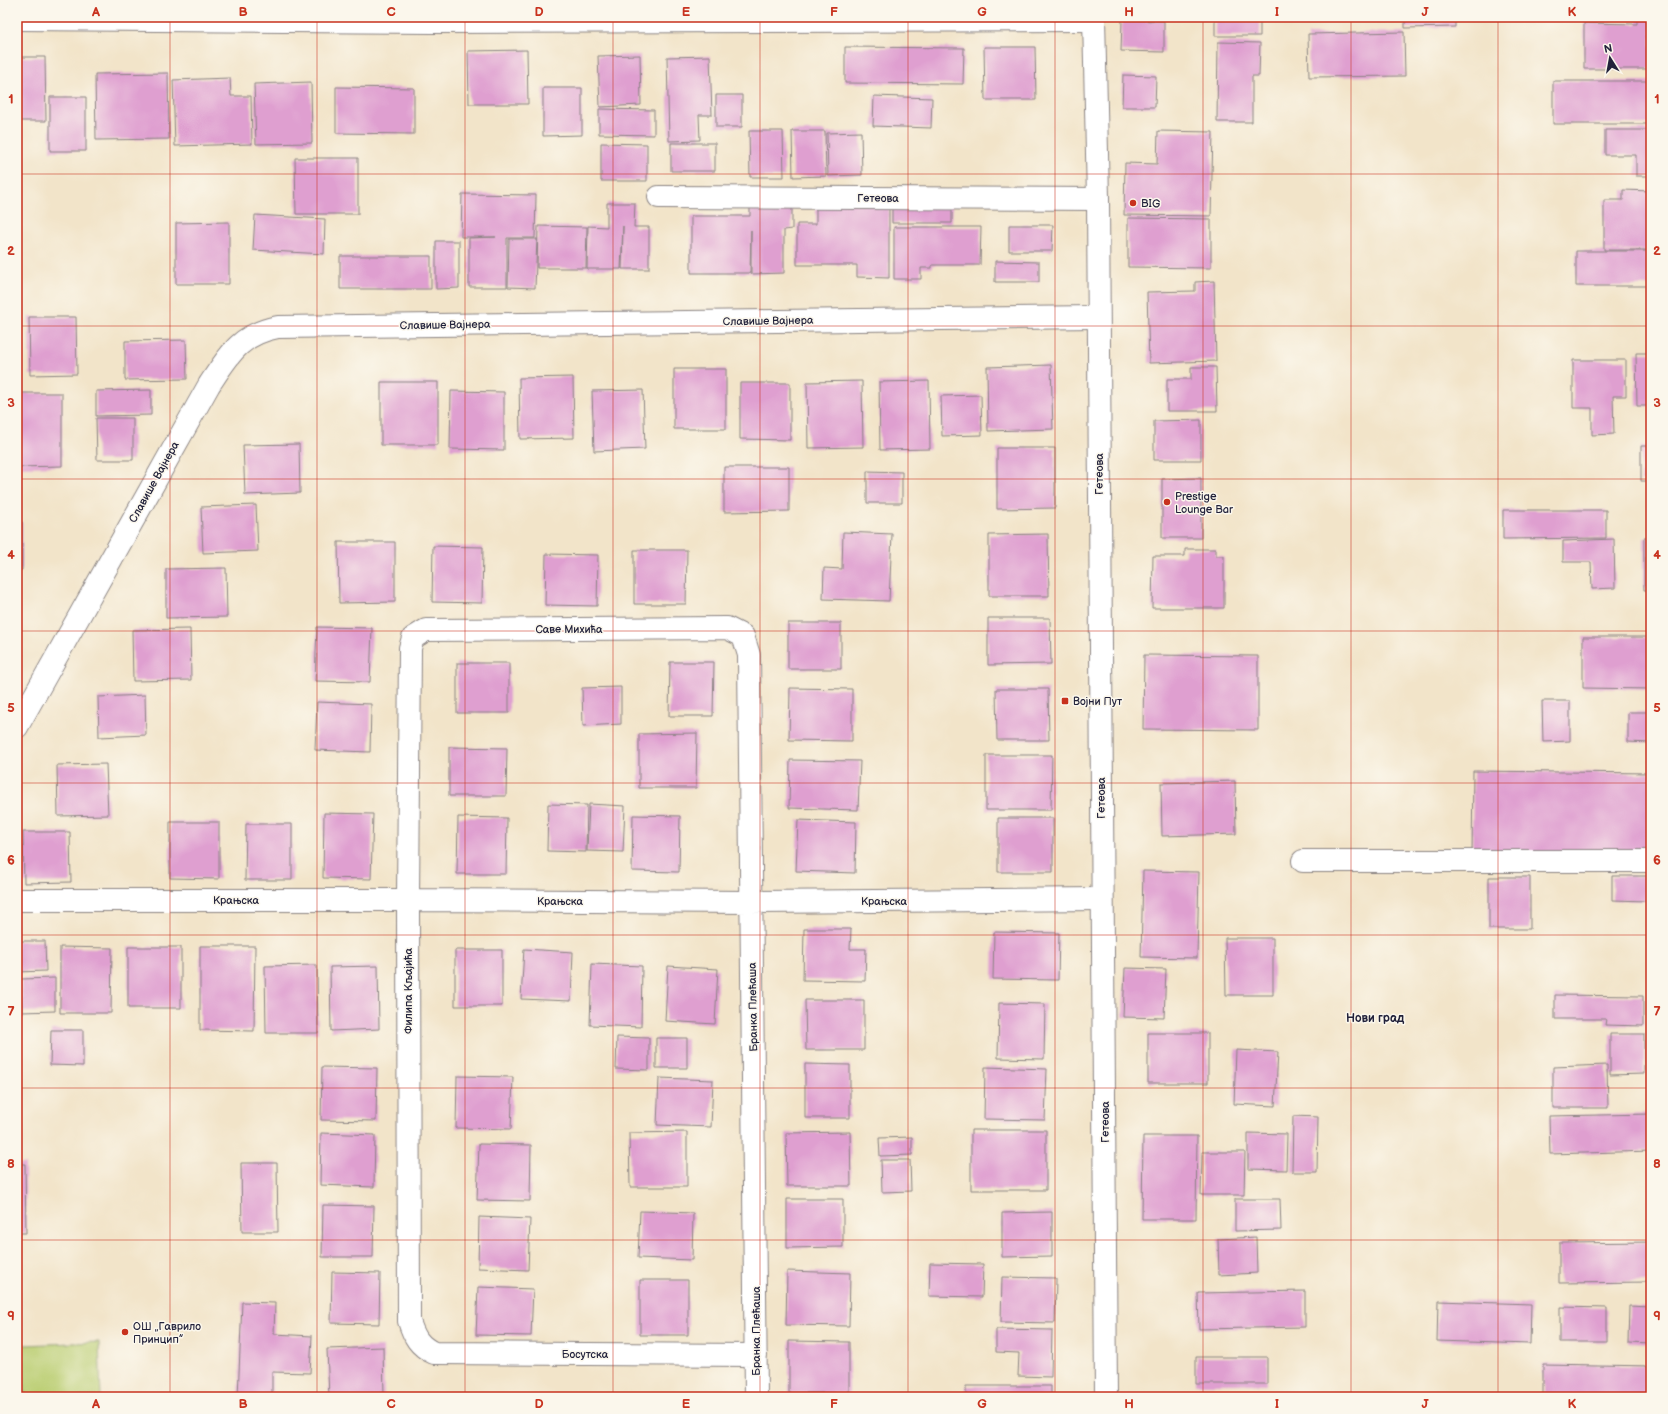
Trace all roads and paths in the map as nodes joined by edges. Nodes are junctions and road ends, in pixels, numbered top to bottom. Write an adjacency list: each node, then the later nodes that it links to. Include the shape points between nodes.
1 (27, 18): 3 (street)
2 (1094, 18): 5 (street); 9 (street, Гетеова)
3 (222, 19): 4 (street)
4 (298, 19): 6 (street)
5 (788, 19): 7 (street)
6 (454, 20): 7 (street)
7 (521, 20)
8 (659, 197): 9 (street, Гетеова)
9 (1098, 199): 10 (street, Гетеова)
10 (1097, 317): 13 (street, Славише Вајнера, via 278,327 263,330 238,345 209,385); 16 (street, Гетеова)
11 (727, 628): 12 (street, Саве Михића, via 426,630); 19 (street, Бранка Плећаша, via 742,636 749,655)
12 (413, 638): 18 (street, Филипа Кљајића, via 410,648)
13 (17, 727)
14 (1303, 861): 15 (street)
15 (1651, 861)
16 (1102, 899): 19 (street, Крањска); 23 (street, Гетеова)
17 (17, 900): 18 (street, Крањска)
18 (408, 900): 19 (street, Крањска); 20 (street, Филипа Кљајића, via 409,1321)
19 (752, 902): 21 (street, Бранка Плећаша)
20 (418, 1343): 21 (street, Босутска, via 434,1353)
21 (756, 1355): 22 (street, Бранка Плећаша)
22 (756, 1397)
23 (1106, 1397)

